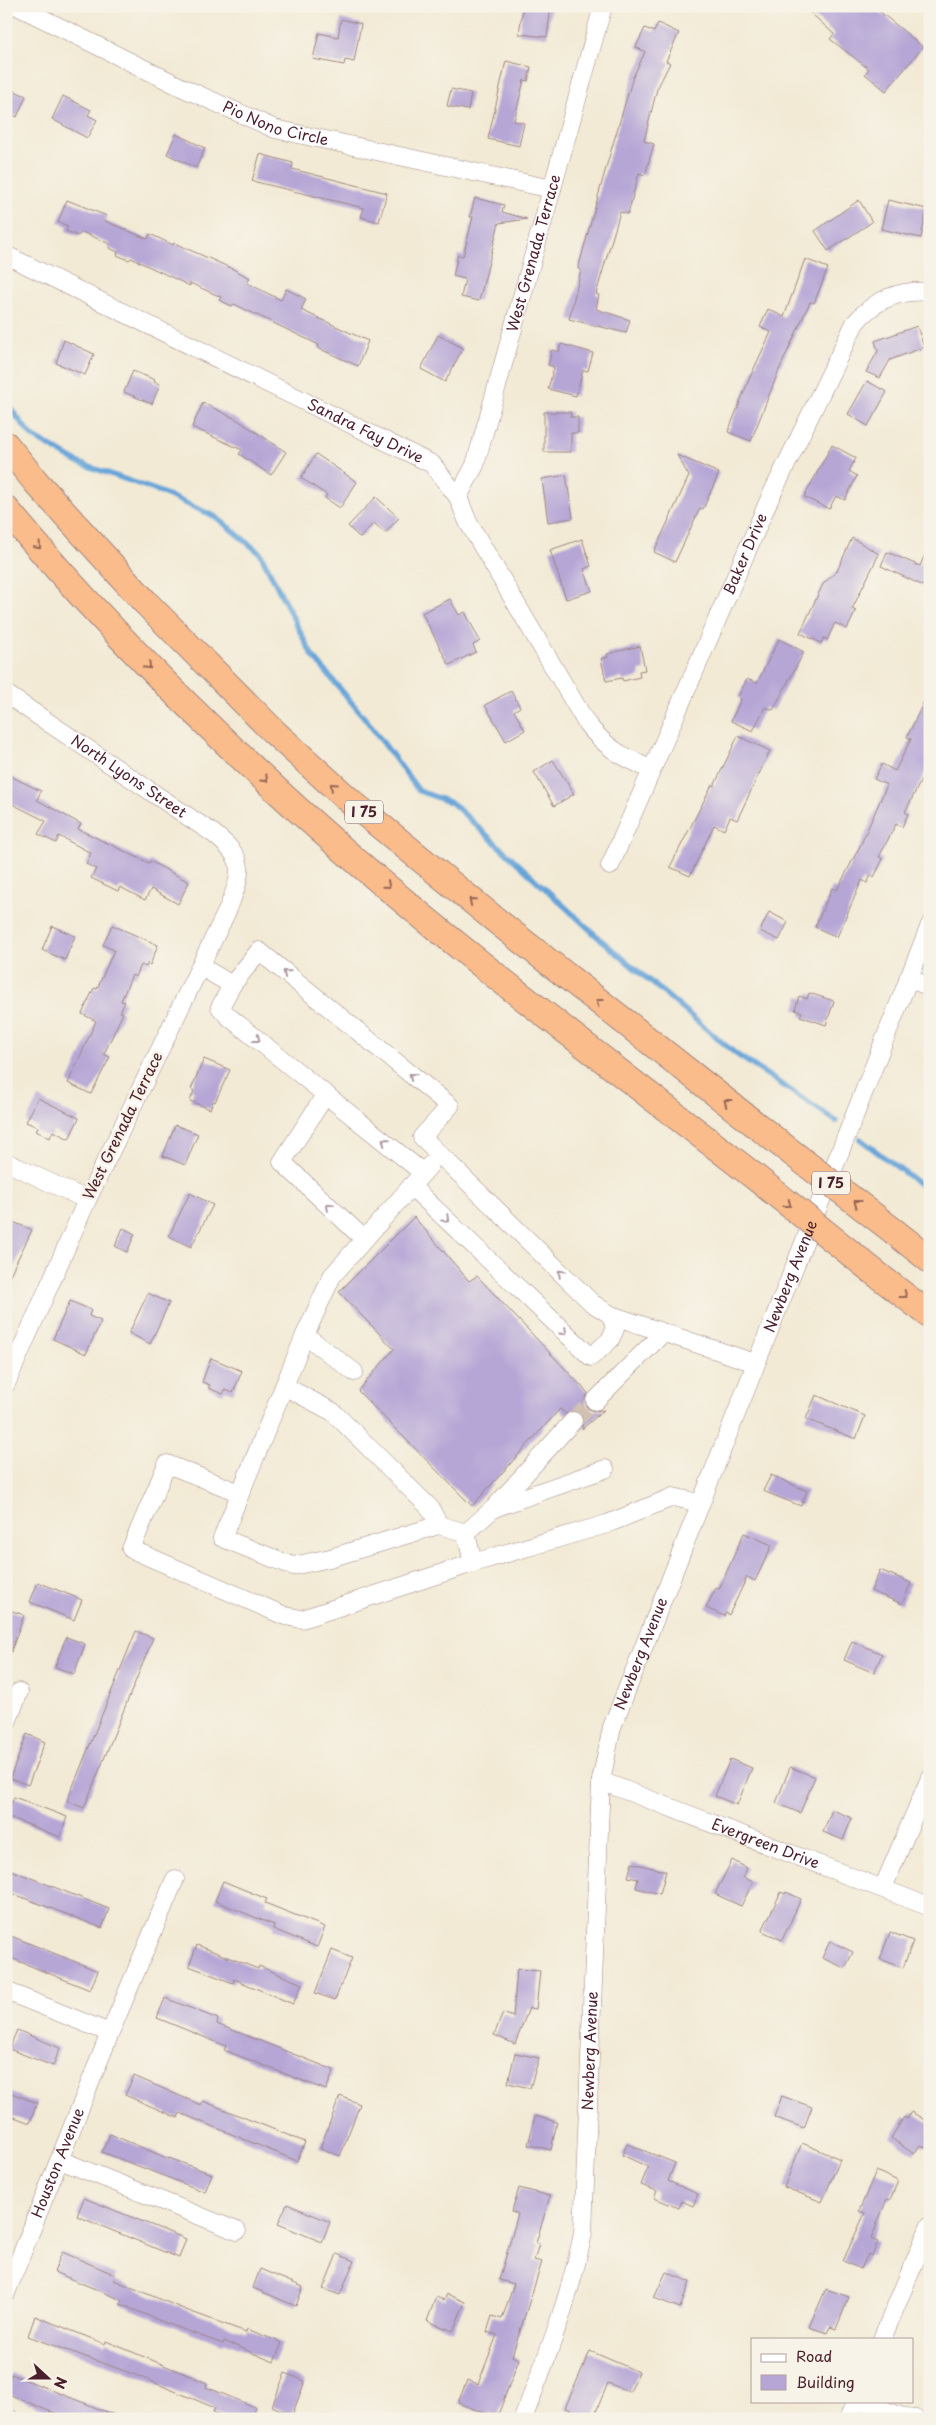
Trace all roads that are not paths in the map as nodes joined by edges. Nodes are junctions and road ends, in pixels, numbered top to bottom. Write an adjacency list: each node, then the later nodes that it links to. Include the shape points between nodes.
1 (17, 6): 3 (street, Pio Nono Circle, via 197,95 275,129)
2 (603, 6): 3 (street, West Grenada Terrace)
3 (552, 189): 7 (street, West Grenada Terrace, via 475,465)
4 (6, 255): 7 (street, Sandra Fay Drive, via 432,464)
5 (930, 292): 10 (street, Baker Drive, via 914,290 884,298 855,323 769,500)
6 (6, 445): 24 (highway, I 75, one-way to 6, bridge, via 498,922 351,802 274,732 153,610)
7 (458, 497): 10 (street, Sandra Fay Drive, via 468,522 587,724 601,742 618,755)
8 (6, 509): 26 (highway, I 75, one-way to 26, bridge, via 130,648 298,810 447,936)
9 (6, 694): 12 (street, North Lyons Street, via 214,834 226,844)
10 (652, 770): 11 (street, Baker Drive)
11 (610, 866)
12 (240, 869): 14 (street, West Grenada Terrace, via 240,878 228,909)
13 (930, 925): 15 (street, Newberg Avenue)
14 (200, 966): 16 (street); 22 (street, West Grenada Terrace)
15 (908, 978): 17 (street); 29 (street, Newberg Avenue)
16 (232, 985): 18 (street, one-way to 18, via 220,1007); 19 (street, one-way to 16, via 422,1137 450,1106 259,951)
17 (930, 987)
18 (326, 1094): 21 (street, one-way to 18); 23 (street, one-way to 18, via 282,1162)
19 (438, 1155): 21 (street); 25 (street, one-way to 19, via 592,1302)
20 (6, 1162): 22 (street)
21 (417, 1179): 23 (street); 25 (street, one-way to 25, via 591,1357 610,1340 616,1329)
22 (88, 1200): 31 (street, West Grenada Terrace)
23 (364, 1239): 28 (street, via 332,1276)
24 (930, 1260)
25 (611, 1315): 27 (street)
26 (930, 1315)
27 (662, 1334): 29 (street); 33 (street)
28 (305, 1335): 30 (street); 32 (street)
29 (755, 1364): 37 (street, Newberg Avenue)
30 (354, 1372)
31 (6, 1384)
32 (284, 1386): 36 (street); 39 (street, via 333,1412 430,1508)
33 (595, 1401)
34 (573, 1421): 38 (street)
35 (605, 1470): 38 (street)
36 (240, 1493): 39 (street, via 222,1538 293,1566); 41 (street, via 167,1464 131,1549 285,1616 302,1619)
37 (699, 1503): 41 (street, via 673,1497 607,1524); 45 (street, Newberg Avenue, via 612,1727)
38 (494, 1508): 40 (street)
39 (439, 1525): 40 (street)
40 (466, 1533): 41 (street)
41 (473, 1563)
42 (19, 1692): 43 (street)
43 (6, 1725)
44 (930, 1778): 47 (street)
45 (601, 1781): 47 (street, Evergreen Drive); 60 (street, Newberg Avenue, via 583,2232 574,2278 557,2332)
46 (175, 1879): 50 (street, Houston Avenue)
47 (883, 1888): 48 (street, Evergreen Drive)
48 (930, 1907)
49 (6, 1991): 50 (street)
50 (110, 2033): 51 (street, Houston Avenue)
51 (60, 2160): 53 (street); 54 (street, Houston Avenue)
52 (930, 2225): 55 (street)
53 (237, 2232)
54 (6, 2293)
55 (882, 2338)
56 (856, 2402): 61 (street)
57 (860, 2402): 62 (street)
58 (6, 2417): 59 (street)
59 (10, 2419)
60 (523, 2419)
61 (848, 2419)
62 (916, 2419)

